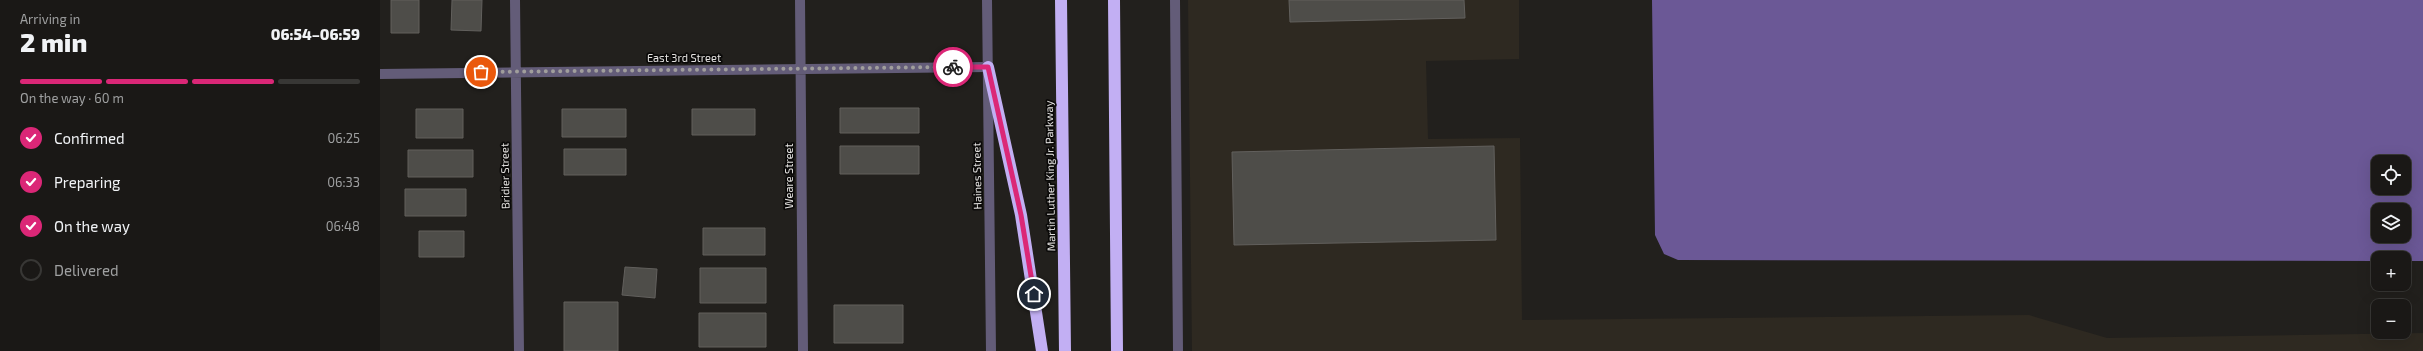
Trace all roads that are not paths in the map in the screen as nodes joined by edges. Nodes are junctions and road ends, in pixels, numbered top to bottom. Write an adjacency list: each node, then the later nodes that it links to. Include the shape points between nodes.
1 (515, 0): 9 (street, Bridier Street)
2 (800, 0): 8 (street, Weare Street)
3 (987, 0): 7 (street, Haines Street)
4 (1061, 0): 15 (highway, Martin Luther King Jr. Parkway)
5 (1114, 0): 16 (highway)
6 (1175, 0): 17 (street)
7 (988, 67): 8 (street, East 3rd Street); 13 (street, Haines Street); 14 (highway, via 1021,215)
8 (801, 70): 9 (street, East 3rd Street); 12 (street, Weare Street)
9 (515, 71): 10 (street, East 3rd Street); 11 (street, Bridier Street)
10 (380, 74)
11 (519, 351)
12 (804, 351)
13 (990, 351)
14 (1042, 351)
15 (1065, 351)
16 (1117, 351)
17 (1178, 351)

